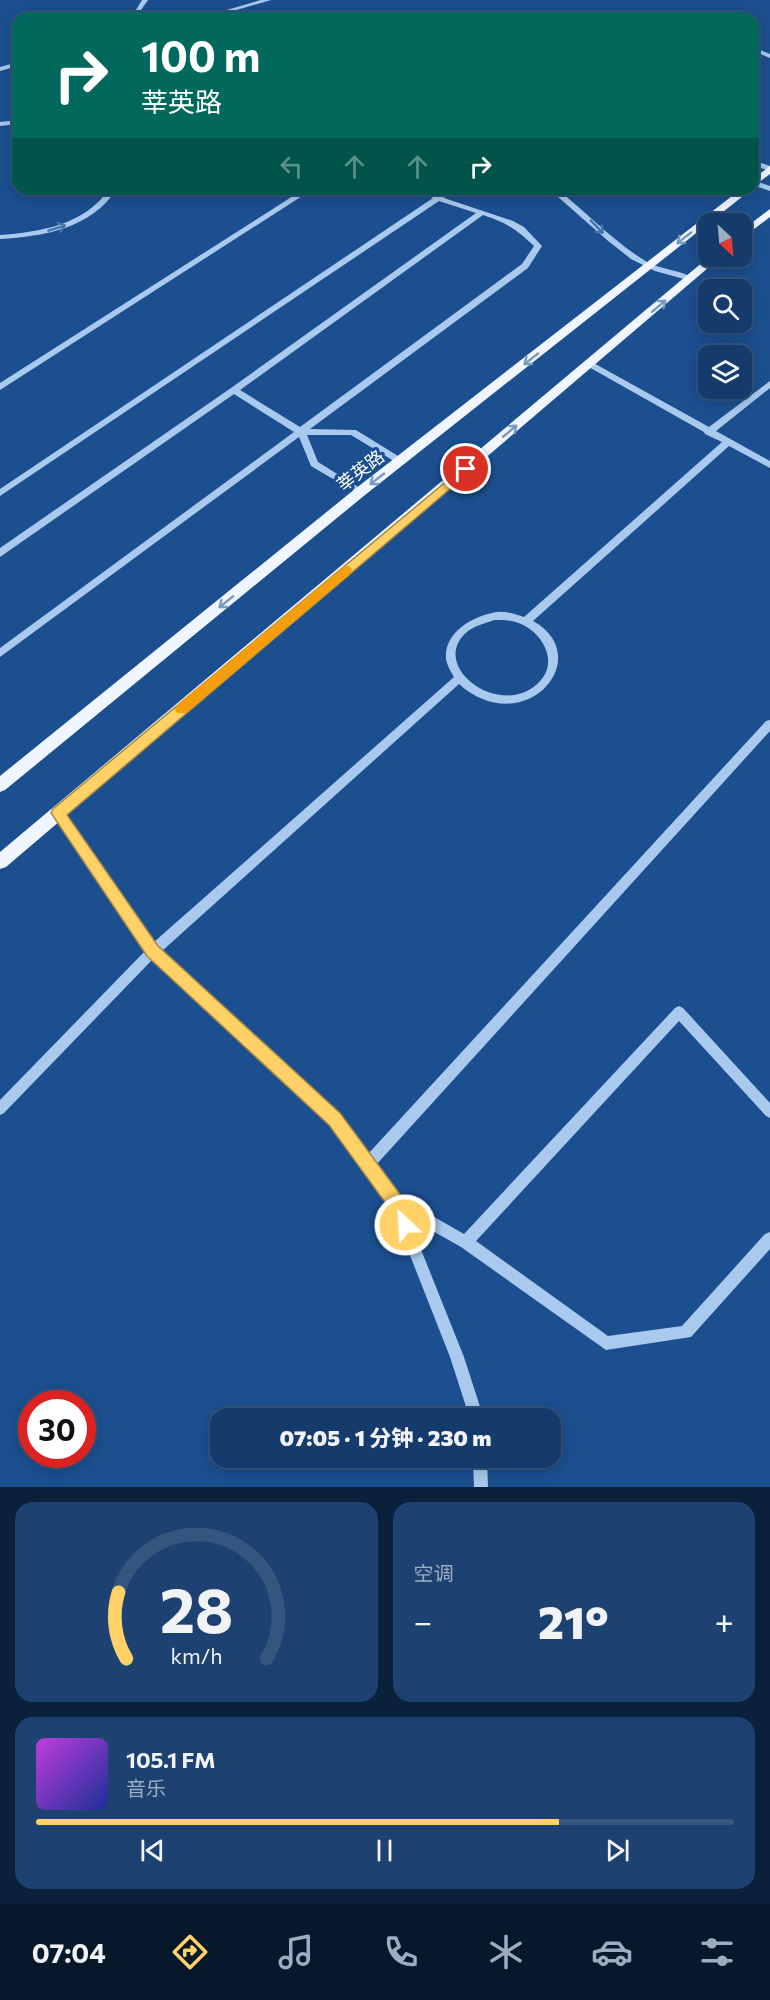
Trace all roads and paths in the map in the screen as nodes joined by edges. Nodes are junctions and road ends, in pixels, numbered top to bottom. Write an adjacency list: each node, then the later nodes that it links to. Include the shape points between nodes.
1 (268, 0): 2 (street)
2 (224, 12)
3 (111, 195): 12 (street, one-way to 3, via 29,236 63,227 91,212)
4 (300, 195): 18 (street)
5 (430, 195): 8 (street)
6 (561, 195): 13 (street, one-way to 13, via 609,240)
7 (738, 195): 13 (main road, 莘英路, one-way to 13)
8 (437, 199): 9 (street); 26 (street)
9 (482, 212): 19 (street); 20 (street, via 520,229 538,246 525,266)
10 (770, 212): 11 (main road)
11 (752, 227)
12 (0, 237)
13 (649, 266): 15 (street); 23 (main road, 莘英路, one-way to 23)
14 (705, 267): 15 (main road)
15 (691, 279): 16 (main road, one-way to 15)
16 (590, 364): 21 (street); 33 (main road, one-way to 16)
17 (770, 384): 21 (street)
18 (0, 387)
19 (234, 390): 20 (street); 27 (street)
20 (301, 432): 23 (street, via 353,432); 25 (street, via 314,464); 29 (street)
21 (708, 432): 22 (street)
22 (727, 443): 24 (street); 28 (street)
23 (400, 461): 25 (main road, 莘英路, one-way to 25)
24 (770, 465)
25 (360, 492): 32 (main road, 莘英路, one-way to 32)
26 (0, 493)
27 (0, 553)
28 (526, 621): 30 (street, via 493,616 464,627 450,652); 30 (street, via 544,635 554,655 547,682 536,692 503,700 470,690)
29 (0, 653)
30 (458, 679): 35 (street)
31 (770, 724): 38 (street)
32 (0, 785)
33 (58, 813): 34 (main road); 35 (street)
34 (0, 862)
35 (153, 951): 36 (street); 38 (street, via 335,1119)
36 (0, 1109)
37 (770, 1112): 41 (street, via 679,1012)
38 (368, 1165): 39 (street)
39 (396, 1203): 41 (street); 42 (street)
40 (770, 1239): 41 (street, via 686,1332 606,1343)
41 (466, 1242)
42 (473, 1408)
43 (480, 1468): 44 (street)
44 (481, 1487)

